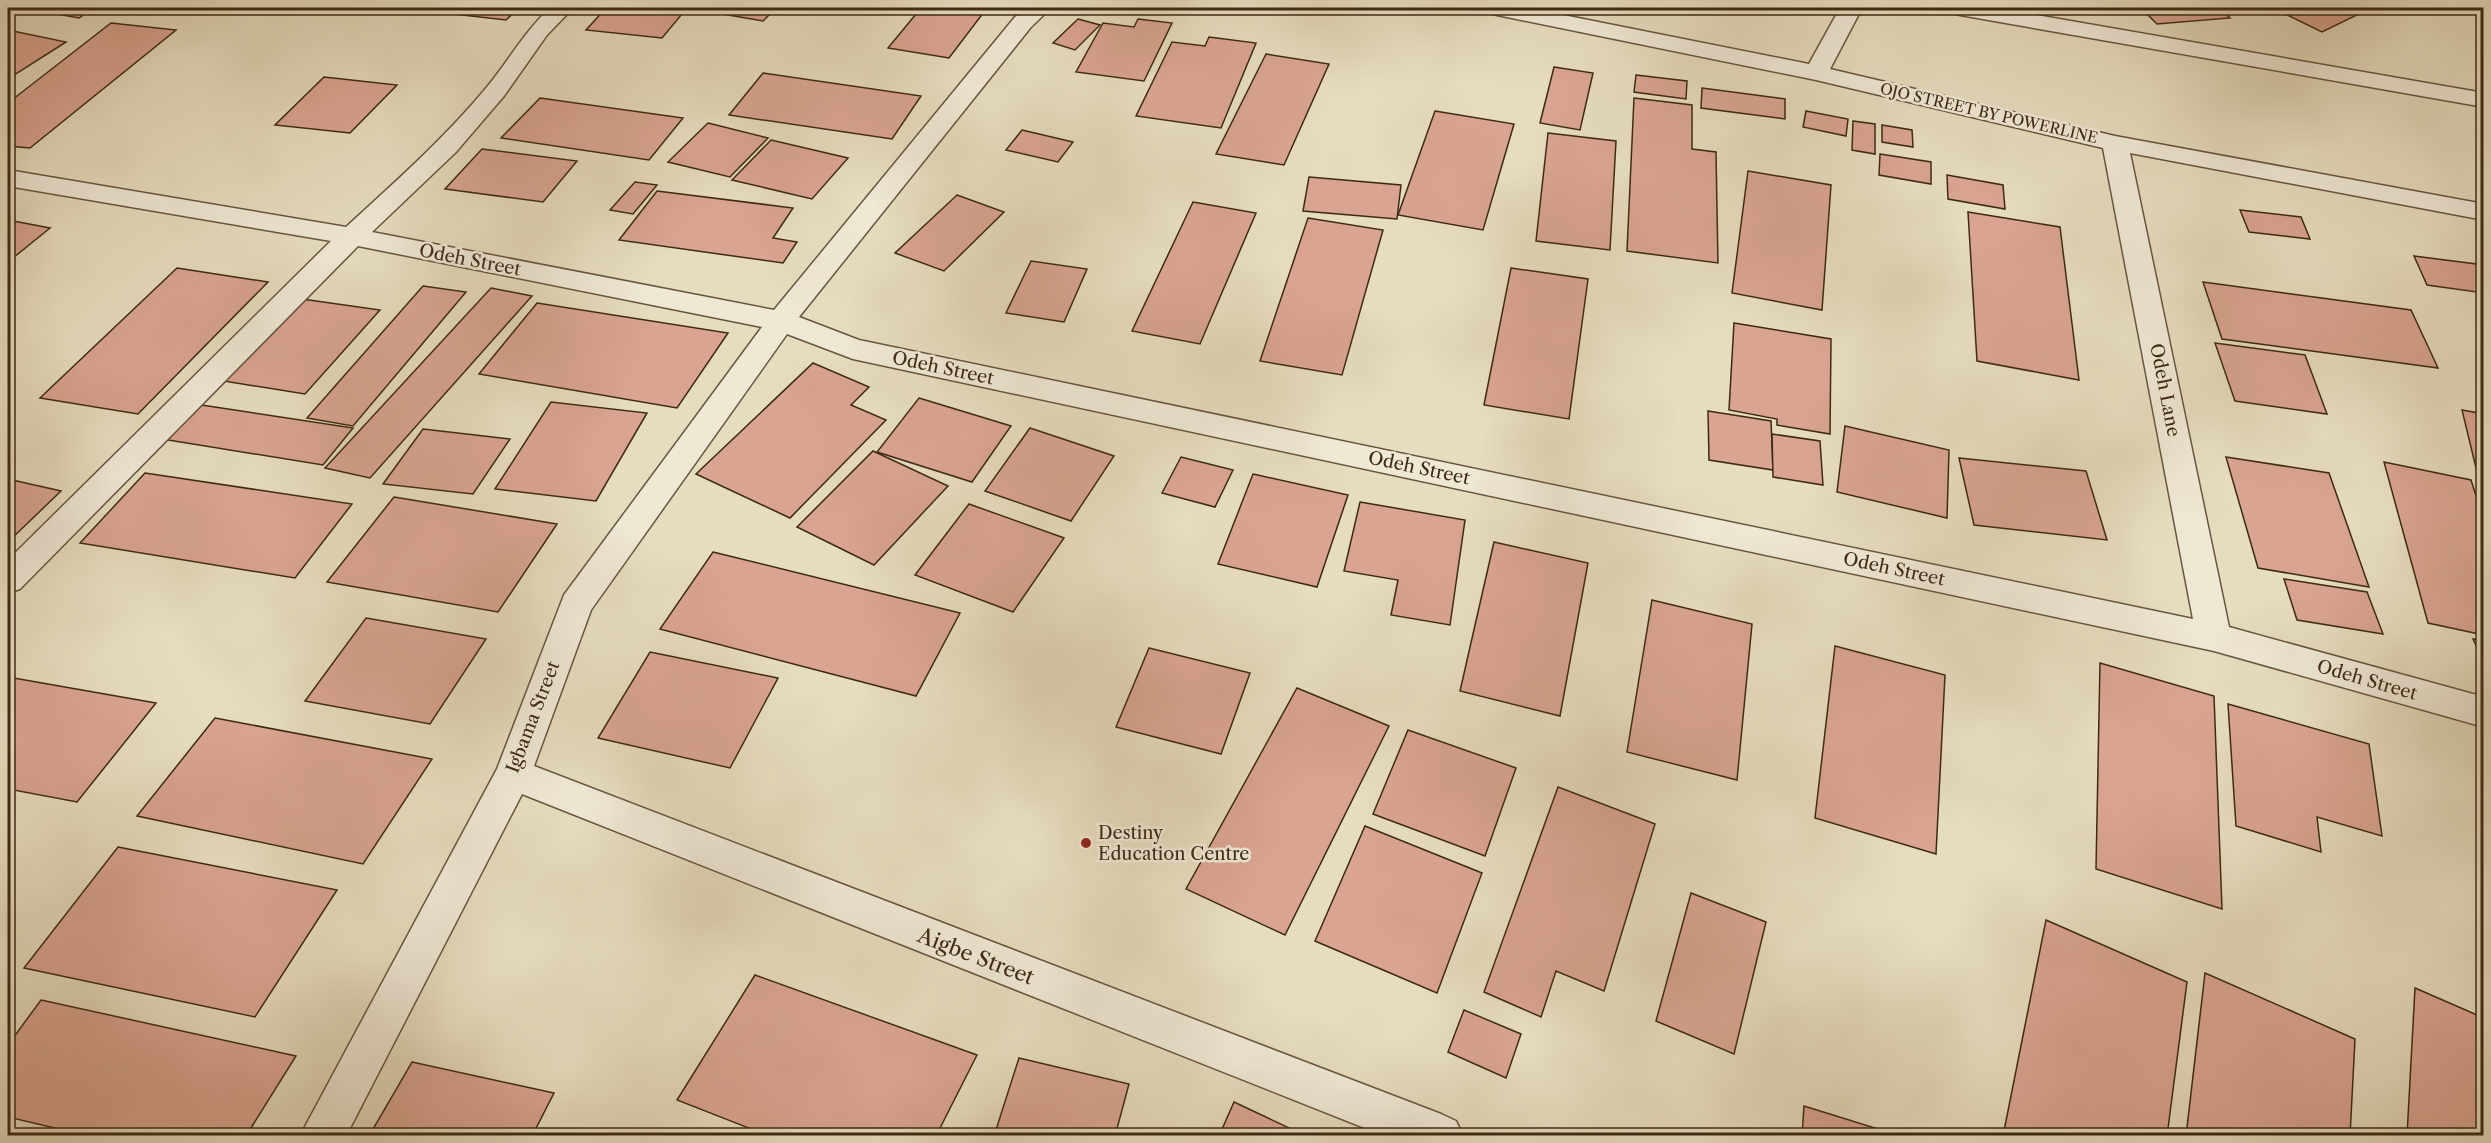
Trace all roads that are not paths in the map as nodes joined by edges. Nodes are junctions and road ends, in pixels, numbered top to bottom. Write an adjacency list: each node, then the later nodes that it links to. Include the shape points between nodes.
1 (562, 8): 12 (street, via 539,30 496,92 447,147)
2 (1040, 8): 13 (street, Igbama Street, via 1023,22)
3 (1497, 8): 6 (street, OJO STREET BY POWERLINE)
4 (1851, 8): 7 (street)
5 (1960, 8): 8 (street)
6 (1596, 17): 7 (street, OJO STREET BY POWERLINE)
7 (1816, 73): 9 (street, OJO STREET BY POWERLINE)
8 (2484, 100)
9 (2115, 142): 11 (street, OJO STREET BY POWERLINE); 15 (street, Odeh Lane)
10 (8, 178): 12 (street, Odeh Street)
11 (2484, 212)
12 (352, 236): 13 (street, Odeh Street); 14 (street)
13 (781, 321): 15 (street, Odeh Street, via 853,349); 17 (street, Igbama Street, via 576,605)
14 (8, 580)
15 (2214, 637): 16 (street, Odeh Street)
16 (2484, 712)
17 (513, 774): 18 (street, Igbama Street); 19 (street, Aigbe Street)
18 (322, 1136)
19 (1441, 1136)

